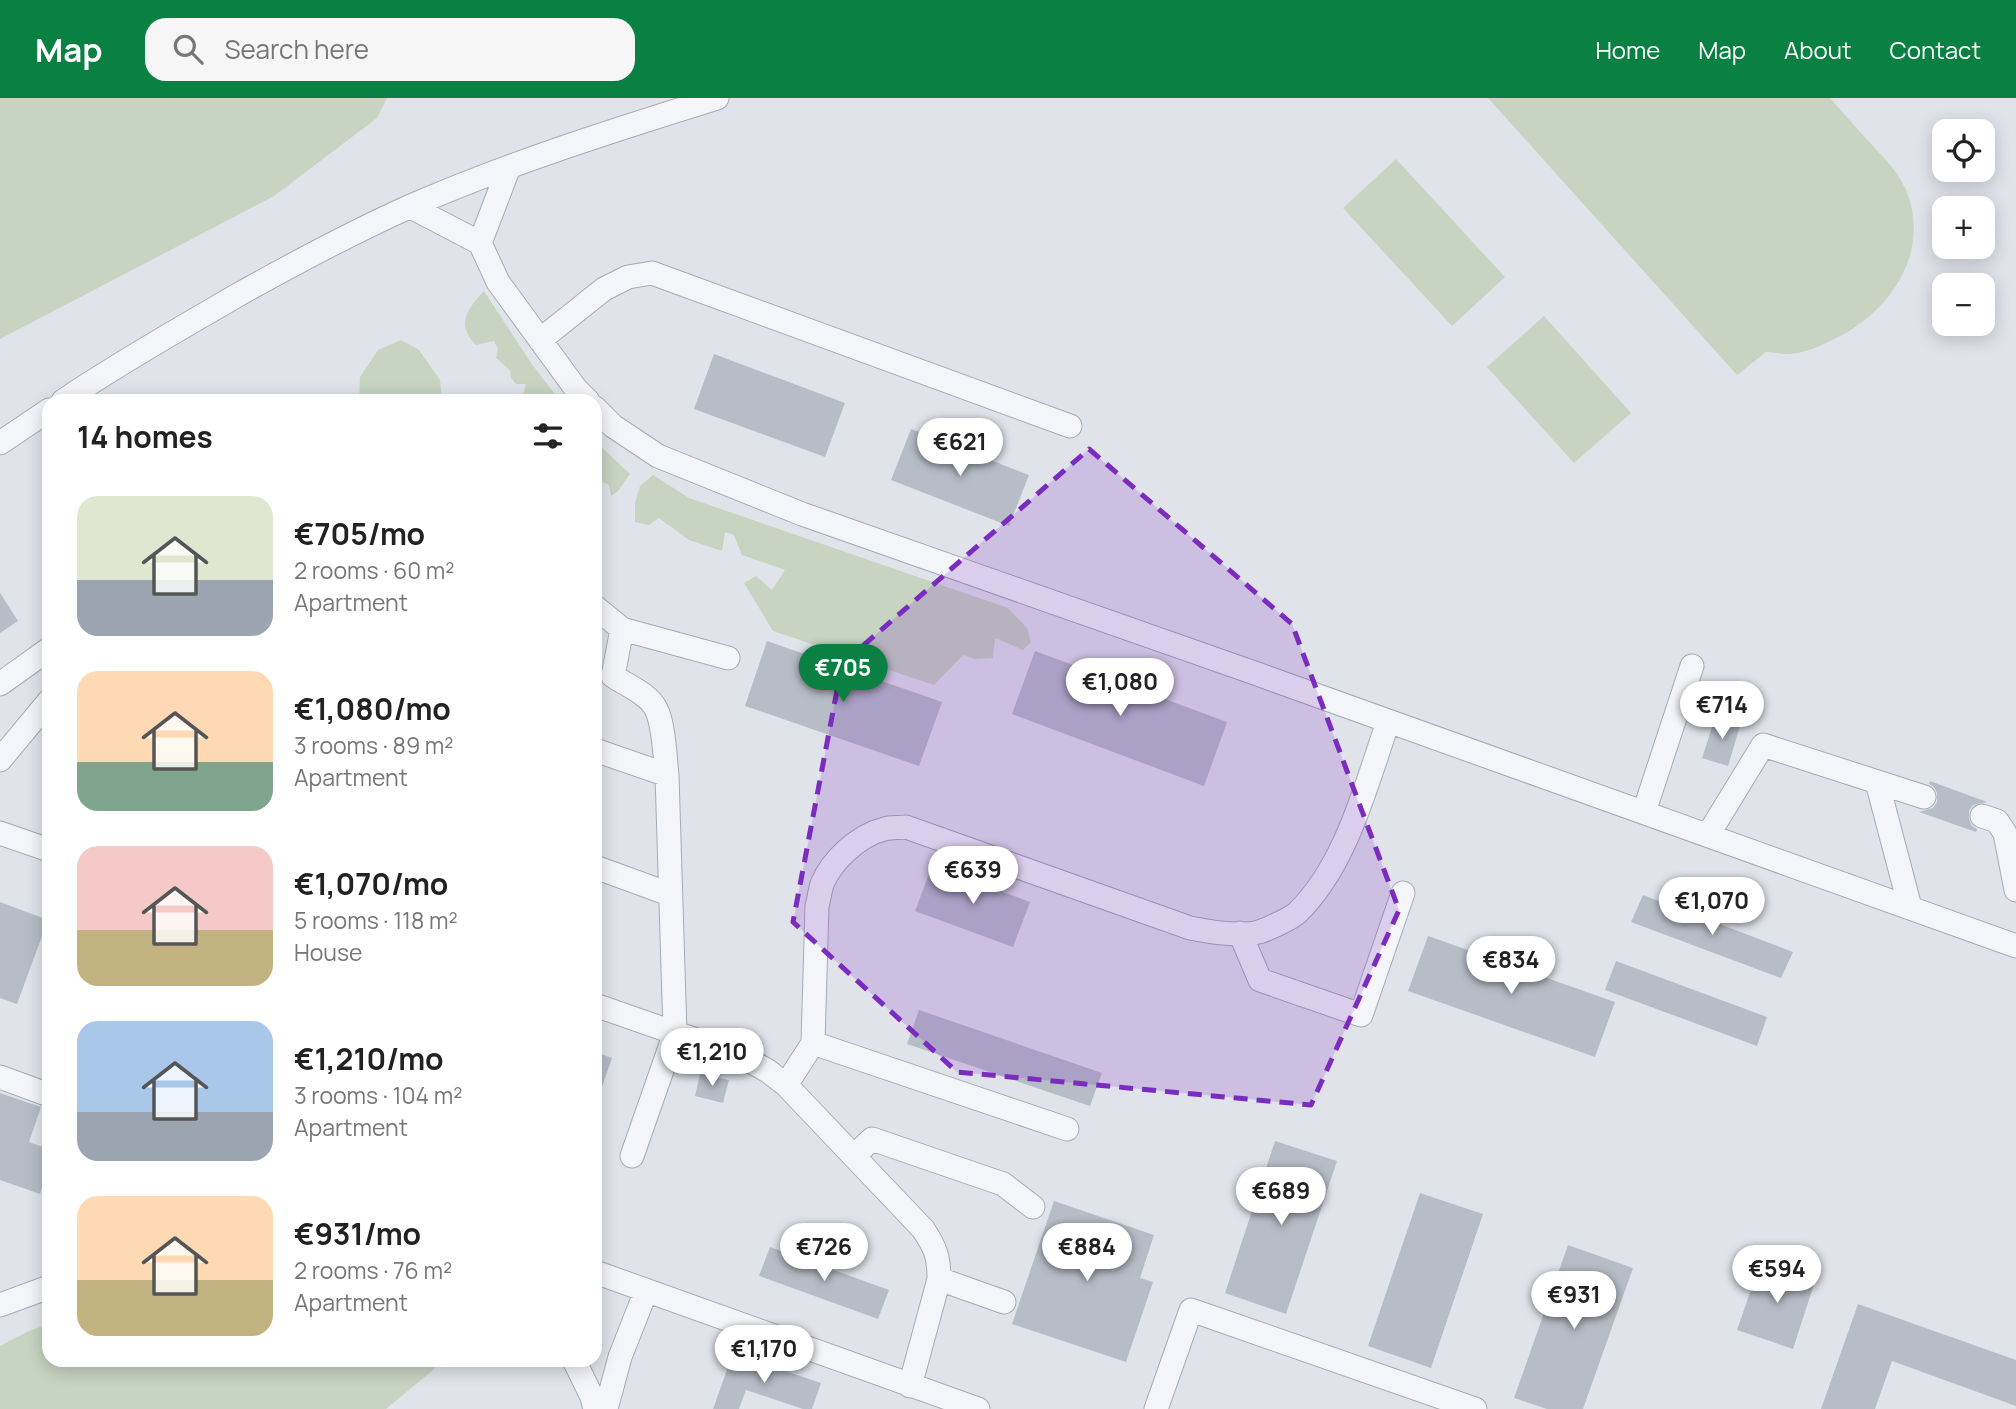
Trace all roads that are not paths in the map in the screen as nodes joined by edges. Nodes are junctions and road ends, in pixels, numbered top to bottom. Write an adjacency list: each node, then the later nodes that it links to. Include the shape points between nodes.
1 (717, 98): 2 (street)
2 (509, 167): 3 (street); 4 (street)
3 (411, 207): 4 (street); 6 (street, via 237,296)
4 (481, 243): 5 (street, via 498,282)
5 (540, 340): 7 (street); 10 (street, via 604,289 628,277 652,274)
6 (74, 394)
7 (581, 394)
8 (42, 415): 11 (street)
9 (602, 415): 19 (street, via 658,456 802,514)
10 (1070, 426)
11 (0, 443)
12 (602, 613): 13 (street)
13 (622, 629): 15 (street); 22 (street, via 613,676 656,708)
14 (42, 654): 17 (street)
15 (728, 658)
16 (1692, 666): 25 (street)
17 (0, 684)
18 (42, 709): 21 (street)
19 (1388, 722): 25 (street); 35 (street, via 1343,848 1325,880 1295,915 1258,932)
20 (602, 752): 22 (street)
21 (0, 760)
22 (667, 775): 33 (street)
23 (1877, 782): 24 (street); 28 (street, via 1763,745); 34 (street)
24 (1924, 797)
25 (1644, 812): 28 (street)
26 (1982, 816): 31 (street, via 1997,821 2005,833)
27 (0, 833): 29 (street)
28 (1708, 835): 34 (street)
29 (42, 848)
30 (602, 870): 33 (street)
31 (2016, 890)
32 (1403, 893): 35 (street, via 1361,1015 1260,980)
33 (669, 894): 38 (street)
34 (1910, 907): 36 (street)
35 (1240, 933): 39 (street, via 1190,928 906,827 885,829 847,851 822,884 817,906)
36 (2016, 946)
37 (602, 1007): 38 (street)
38 (675, 1033): 41 (street, via 734,1052); 44 (street)
39 (813, 1043): 41 (street); 43 (street)
40 (0, 1077): 42 (street)
41 (786, 1085): 45 (street)
42 (42, 1092)
43 (1066, 1129)
44 (632, 1156)
45 (854, 1156): 46 (street, via 872,1139 1003,1184); 48 (street, via 923,1228 939,1261)
46 (1033, 1207)
47 (602, 1275): 50 (street)
48 (939, 1279): 51 (street); 54 (street)
49 (42, 1289): 52 (street)
50 (646, 1291): 54 (street); 56 (street)
51 (1004, 1302)
52 (0, 1304)
53 (577, 1367): 55 (street)
54 (909, 1385): 57 (street)
55 (594, 1409)
56 (606, 1409)
57 (978, 1409)
58 (1156, 1409): 59 (street, via 1191,1311)
59 (1475, 1409)

